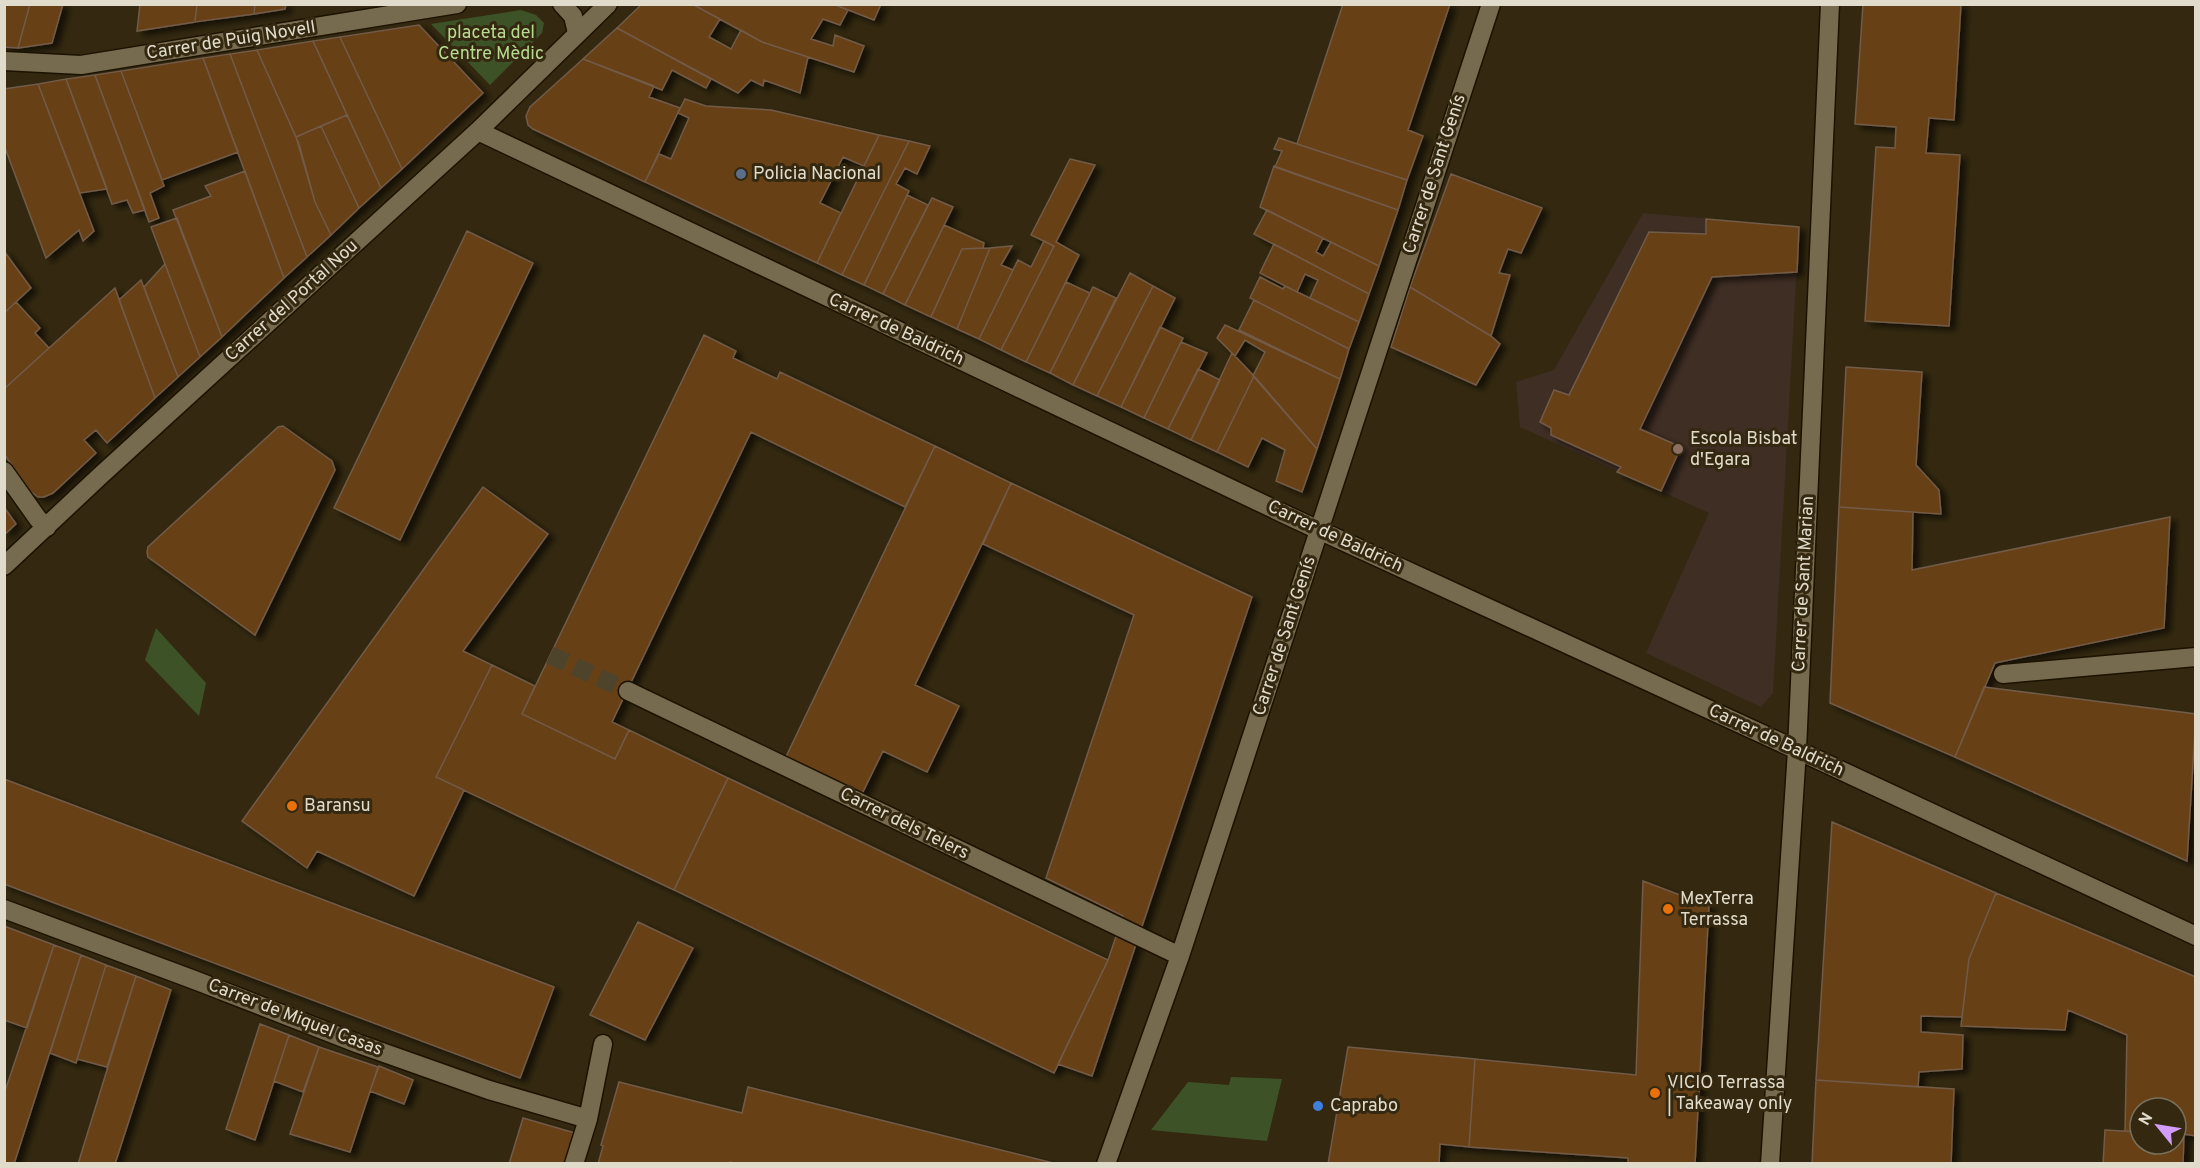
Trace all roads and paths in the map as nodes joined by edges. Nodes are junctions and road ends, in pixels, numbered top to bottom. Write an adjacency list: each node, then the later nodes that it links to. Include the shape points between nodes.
1 (457, 4): 7 (street, Carrer de Puig Novell, via 81,64)
2 (562, 4): 6 (street, via 573,16)
3 (608, 4): 6 (street, Carrer del Portal Nou)
4 (1491, 4): 11 (street, Carrer de Sant Genís)
5 (1830, 4): 16 (street, Carrer de Sant Marian)
6 (577, 33): 8 (street, Carrer del Portal Nou)
7 (4, 61)
8 (478, 131): 10 (street, Carrer del Portal Nou); 11 (street, Carrer de Baldrich)
9 (4, 471): 10 (street)
10 (47, 526): 12 (street, Carrer del Portal Nou)
11 (1319, 530): 16 (street, Carrer de Baldrich); 19 (street, Carrer de Sant Genís)
12 (4, 566)
13 (2196, 657): 14 (street)
14 (2003, 674)
15 (628, 691): 19 (street, Carrer dels Telers)
16 (1797, 750): 18 (street, Carrer de Baldrich); 24 (street, Carrer de Sant Marian)
17 (4, 909): 21 (street, Carrer de Miquel Casas, via 380,1052)
18 (2196, 936)
19 (1180, 956): 23 (street, Carrer de Sant Genís)
20 (603, 1044): 21 (street)
21 (588, 1119): 22 (street)
22 (574, 1164)
23 (1106, 1164)
24 (1770, 1164)

